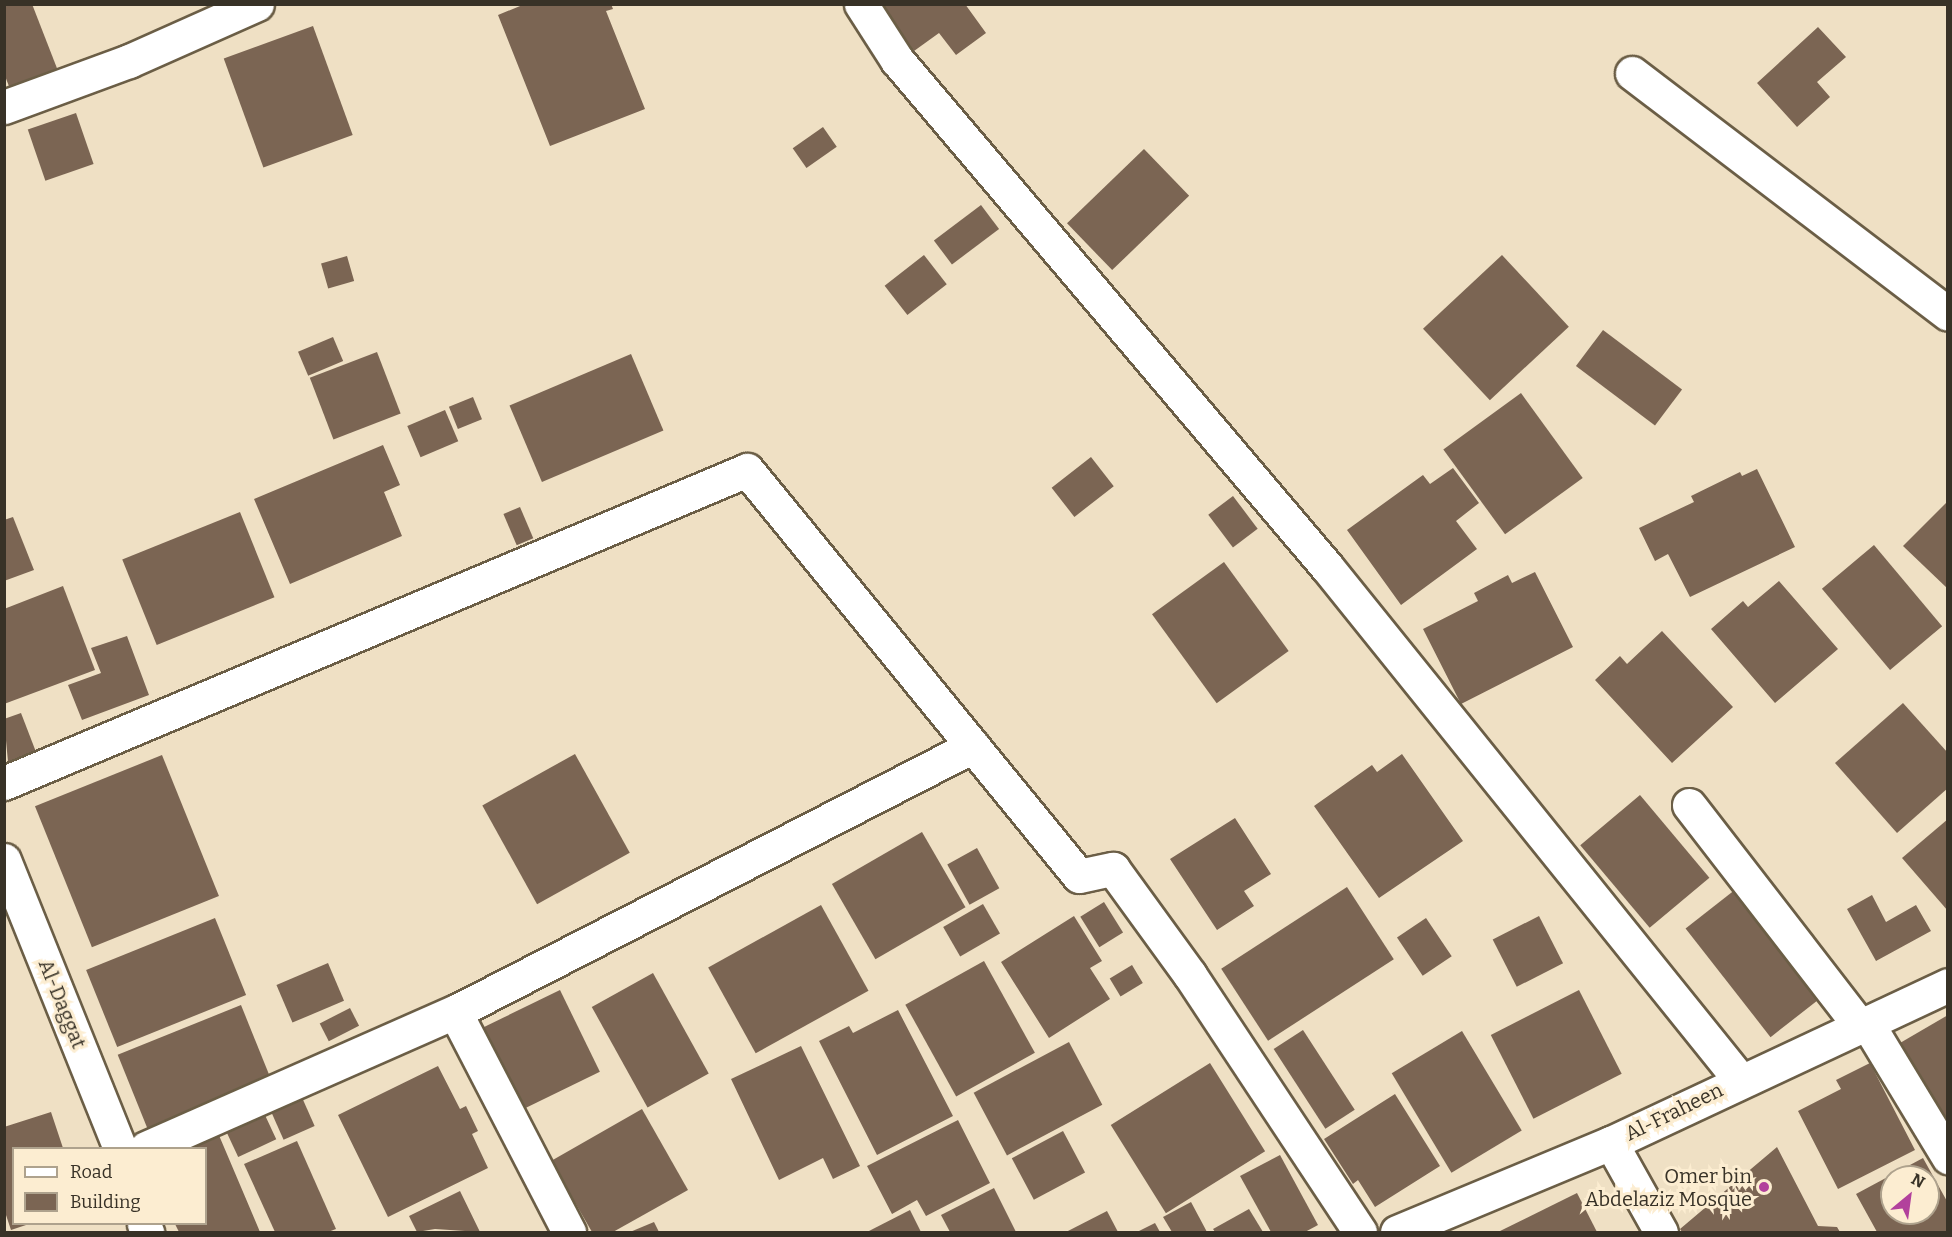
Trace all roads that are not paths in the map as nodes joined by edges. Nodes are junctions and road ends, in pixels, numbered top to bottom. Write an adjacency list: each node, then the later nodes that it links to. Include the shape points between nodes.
1 (256, 4): 4 (street, via 129,61)
2 (861, 4): 13 (street, via 897,60 1327,567)
3 (1632, 74): 5 (street)
4 (4, 107)
5 (1947, 314)
6 (973, 746): 7 (street, via 747,470); 11 (street); 19 (street, via 1079,876 1113,869 1190,975)
7 (4, 783)
8 (1689, 805): 12 (street)
9 (4, 860): 15 (street, Al-Daggat)
10 (1947, 985): 12 (street, Al-Fraheen)
11 (455, 1012): 16 (street); 18 (street)
12 (1864, 1025): 13 (street, Al-Fraheen); 17 (street)
13 (1740, 1080): 14 (street, Al-Fraheen)
14 (1611, 1143): 20 (street, Al-Fraheen); 21 (street)
15 (119, 1147)
16 (151, 1147)
17 (1947, 1157)
18 (569, 1233)
19 (1360, 1233)
20 (1397, 1233)
21 (1661, 1233)

